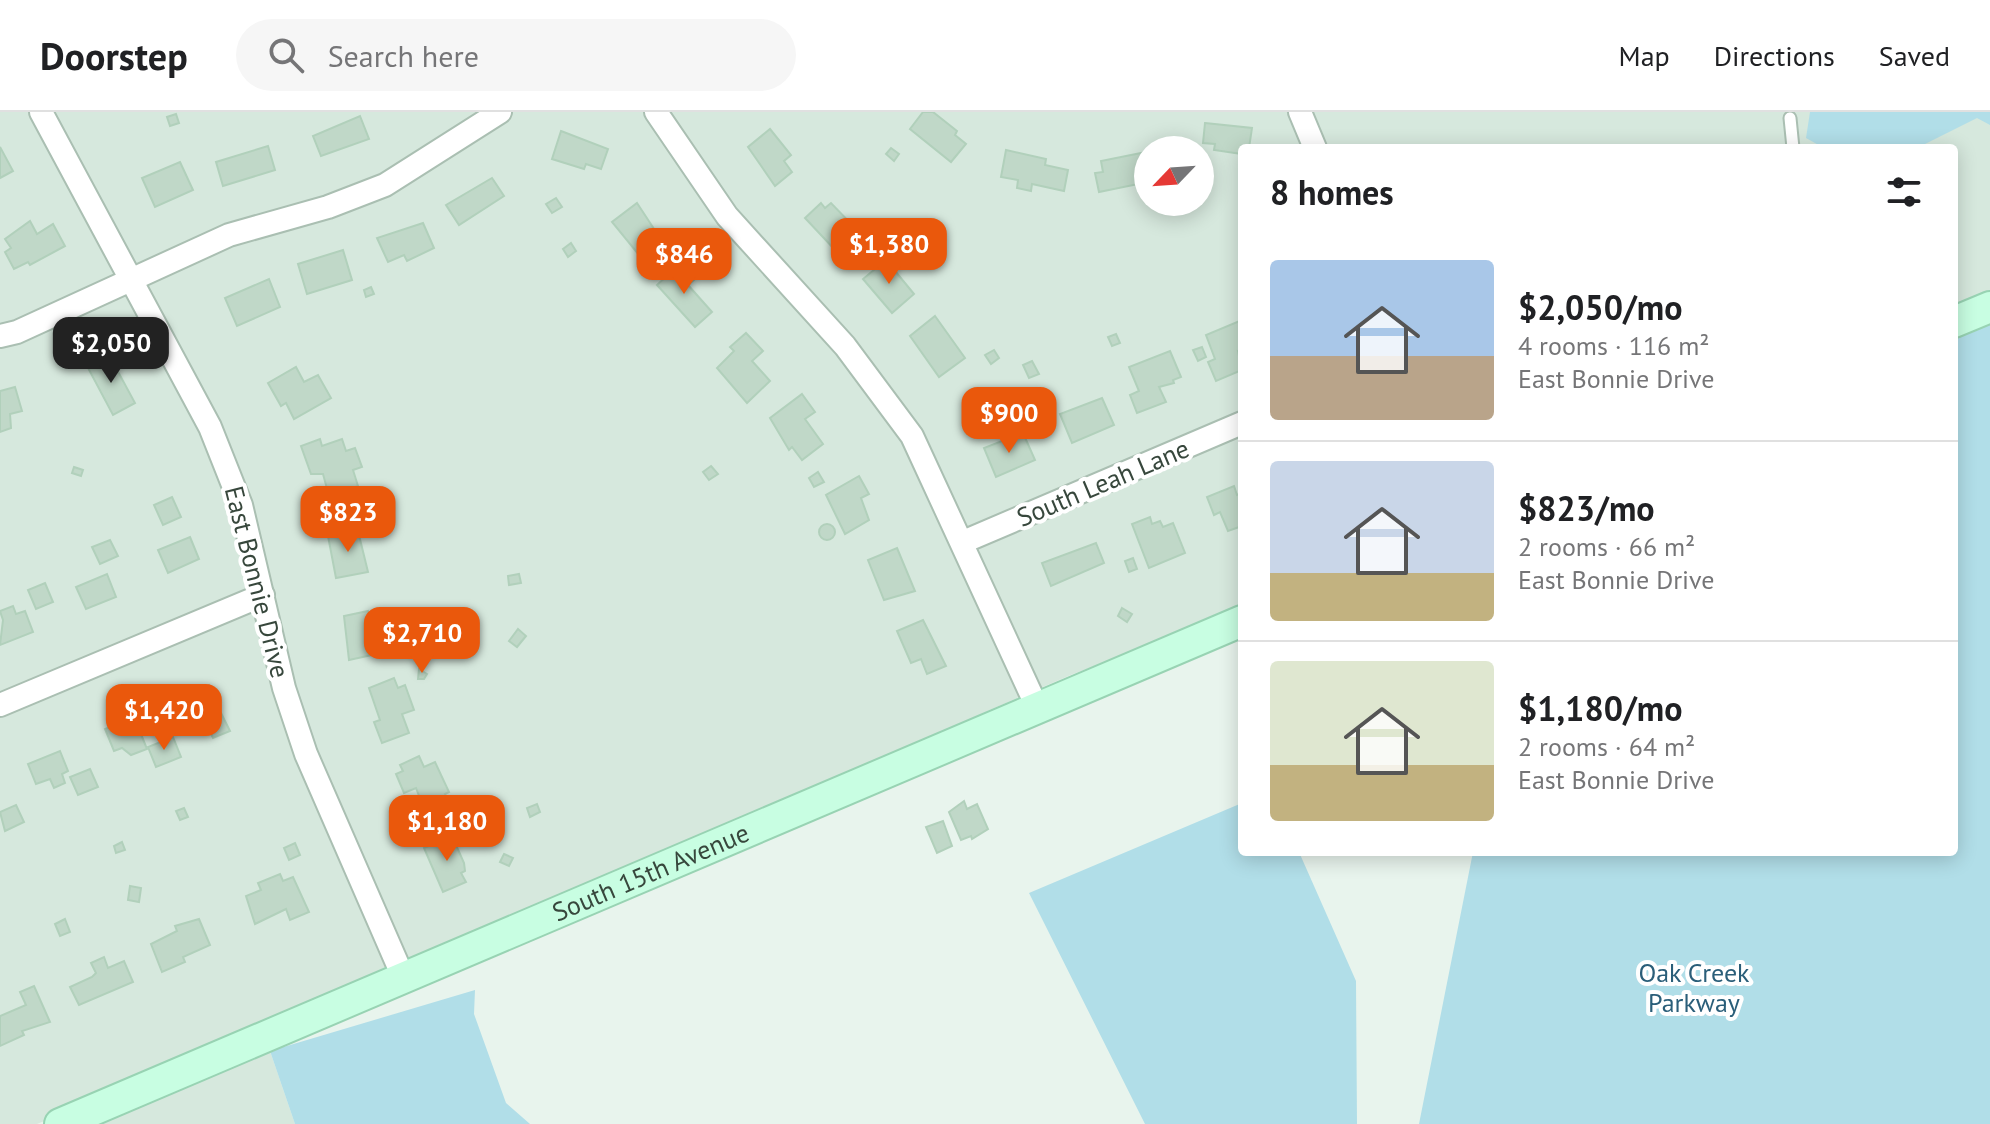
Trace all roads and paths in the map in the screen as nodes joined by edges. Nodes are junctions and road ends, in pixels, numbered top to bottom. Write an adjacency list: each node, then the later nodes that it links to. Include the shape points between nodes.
1 (41, 112): 8 (street, East Bonnie Drive)
2 (500, 112): 8 (street, via 385,185 229,235)
3 (656, 112): 13 (street, via 727,216 845,346 912,436)
4 (1300, 112): 6 (street)
5 (1790, 118): 7 (lane)
6 (1313, 144)
7 (1793, 144)
8 (133, 280): 11 (street); 14 (street, East Bonnie Drive, via 210,427 241,505)
9 (1990, 307): 10 (street)
10 (1958, 320)
11 (0, 336)
12 (1238, 425): 13 (street, South Leah Lane)
13 (963, 542): 17 (street)
14 (263, 595): 16 (street); 18 (street, East Bonnie Drive, via 284,688 306,754)
15 (1238, 623): 17 (street, South 15th Avenue)
16 (0, 705)
17 (1037, 707): 18 (street, South 15th Avenue)
18 (404, 979): 19 (street, South 15th Avenue)
19 (60, 1124)

